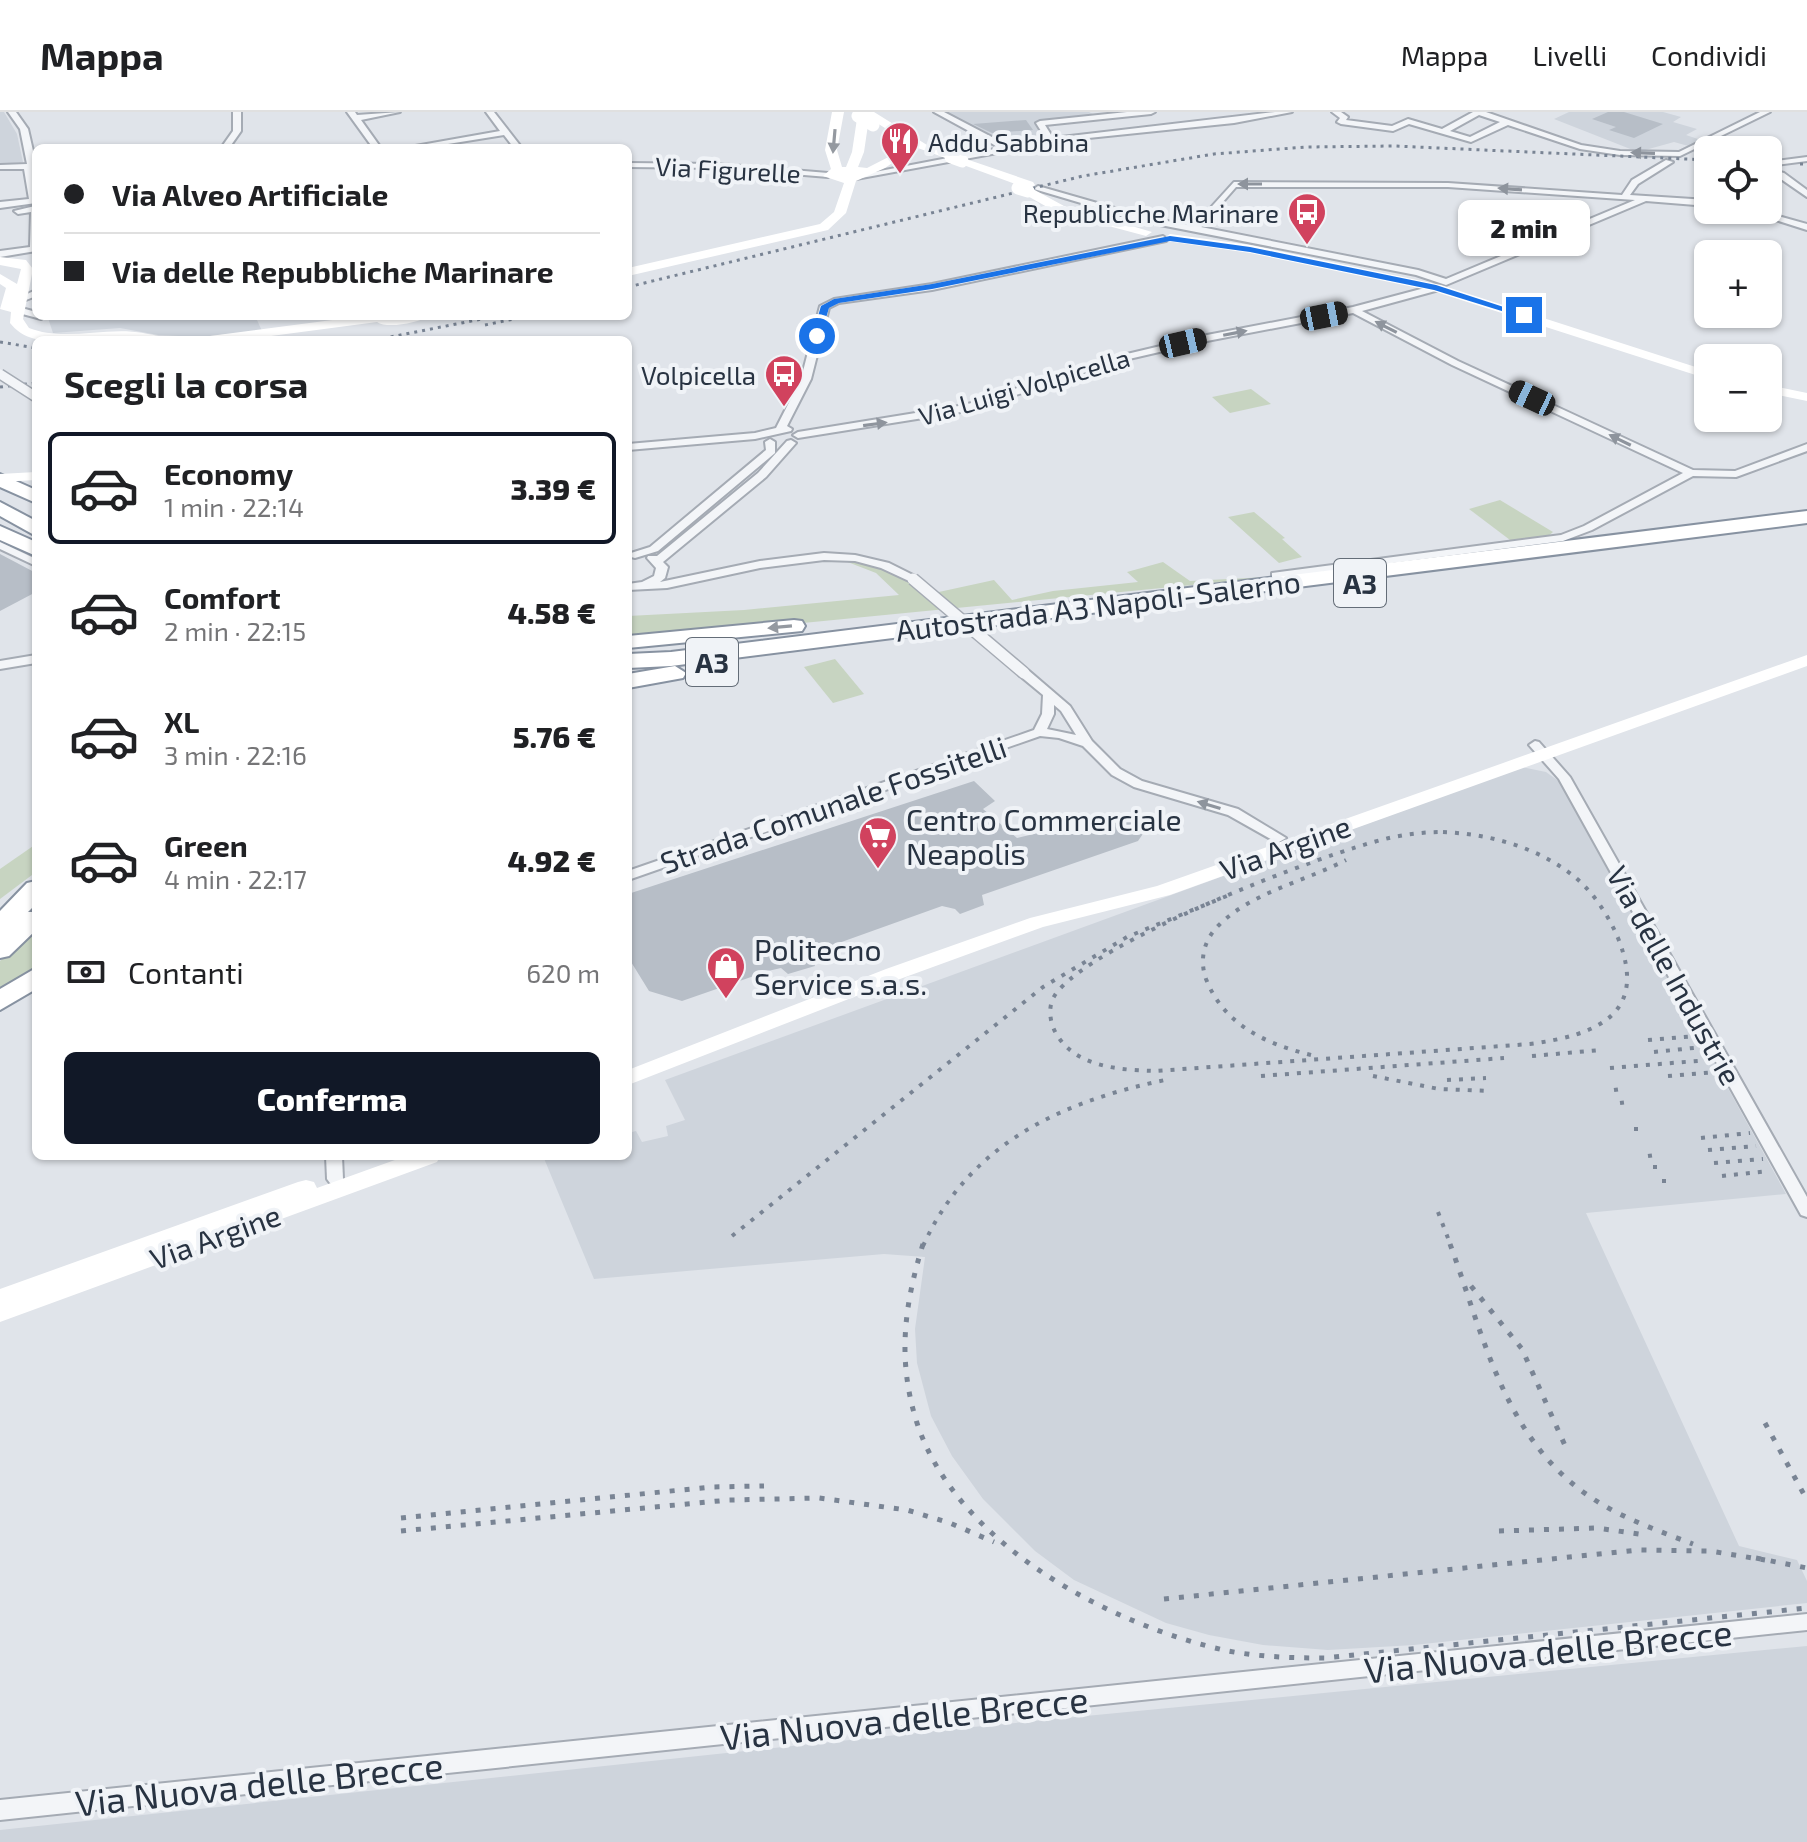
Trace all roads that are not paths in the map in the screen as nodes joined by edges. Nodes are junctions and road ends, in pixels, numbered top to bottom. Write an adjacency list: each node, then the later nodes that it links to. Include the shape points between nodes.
1 (12, 112): 30 (street, via 24,129)
2 (237, 112): 23 (street, via 237,131)
3 (396, 112): 15 (street)
4 (490, 112): 21 (street)
5 (838, 112): 39 (street, one-way to 39, via 831,150)
6 (938, 112): 28 (street)
7 (1153, 112): 13 (street); 19 (street)
8 (1288, 112): 19 (street, Via Figurelle)
9 (1336, 112): 17 (street, via 1344,117 1341,122 1393,129)
10 (1400, 112): 17 (street)
11 (1478, 112): 18 (street); 20 (street)
12 (1766, 112): 18 (street, one-way to 18, via 1680,154 1597,150)
13 (1124, 113): 14 (street)
14 (1104, 114): 22 (street, via 1040,123)
15 (354, 115): 24 (street)
16 (865, 116): 27 (street); 32 (street); 39 (street)
17 (1408, 121): 20 (street)
18 (1510, 123): 20 (street, via 1471,140)
19 (1167, 129): 22 (street, Via Figurelle)
20 (1444, 131)
21 (507, 132): 25 (street); 26 (street)
22 (1051, 141): 28 (street, Via Figurelle)
23 (228, 144)
24 (374, 144)
25 (433, 144)
26 (515, 144)
27 (910, 148): 32 (street); 39 (street)
28 (1007, 148): 32 (street, Via Figurelle)
29 (1807, 157): 31 (street); 33 (street)
30 (32, 159)
31 (1782, 160)
32 (948, 161): 39 (street, Via Figurelle); 41 (street)
33 (1782, 161)
34 (1669, 162): 44 (street, via 1635,182)
35 (632, 165): 39 (street, Via Figurelle)
36 (32, 166): 37 (street)
37 (0, 167)
38 (32, 167): 42 (street)
39 (850, 175): 58 (street, via 840,213 824,227)
40 (1782, 176): 43 (street)
41 (1028, 188): 52 (street); 54 (street, via 1060,209)
42 (32, 190)
43 (1807, 194)
44 (1625, 197): 45 (street); 52 (street, one-way to 52, via 1448,185 1234,184)
45 (1643, 200): 46 (street); 61 (street, Via Luigi Volpicella)
46 (1694, 200)
47 (32, 201): 48 (street)
48 (0, 205)
49 (32, 209): 50 (street)
50 (0, 213)
51 (1782, 220): 53 (street)
52 (1197, 227): 61 (street, via 1418,273)
53 (1807, 227)
54 (1148, 233): 61 (street); 79 (street, via 932,287 825,306 791,414)
55 (32, 249): 56 (street)
56 (0, 254)
57 (0, 261): 60 (street, via 22,263)
58 (632, 269)
59 (0, 277): 60 (street); 68 (street, via 14,291 6,325 21,336)
60 (29, 279): 63 (street)
61 (1441, 285): 64 (street, Via Luigi Volpicella); 71 (street); 72 (street)
62 (32, 296): 63 (street)
63 (20, 305): 65 (street); 68 (street, via 17,323)
64 (1354, 310): 79 (street, Via Luigi Volpicella, one-way to 64, via 967,408 1113,360); 83 (street, one-way to 64)
65 (32, 311)
66 (375, 320): 70 (street)
67 (394, 320): 69 (street)
68 (32, 336)
69 (300, 336)
70 (301, 336)
71 (1694, 365)
72 (1694, 370)
73 (0, 374): 77 (street, bridge)
74 (1782, 388): 76 (street)
75 (1782, 390): 78 (street)
76 (1807, 391)
77 (32, 394)
78 (1807, 397)
79 (790, 434): 80 (street); 80 (street); 100 (street, via 762,475)
80 (764, 438): 81 (street); 97 (street, via 771,451 750,471 654,549)
81 (632, 447)
82 (1807, 447): 83 (street, via 1736,474)
83 (1691, 473): 102 (street, via 1563,538)
84 (32, 476): 85 (street)
85 (0, 479): 86 (highway)
86 (32, 495)
87 (0, 496): 89 (highway)
88 (0, 508): 91 (highway)
89 (32, 513)
90 (1807, 517): 106 (highway, Autostrada A3 Napoli-Salerno / A3)
91 (32, 528)
92 (1807, 528): 96 (highway, Autostrada A3 Napoli-Salerno / A3)
93 (1807, 535): 96 (highway)
94 (0, 536): 95 (highway); 99 (street)
95 (32, 548)
96 (1621, 551): 107 (highway, Autostrada A3 Napoli-Salerno / A3)
97 (632, 555)
98 (632, 555): 100 (street)
99 (32, 560)
100 (658, 561): 101 (street)
101 (661, 574): 103 (street); 104 (street)
102 (1276, 575)
103 (683, 582): 104 (street); 116 (street, bridge, via 839,555 883,563 913,579)
104 (645, 585): 105 (street)
105 (632, 587)
106 (1220, 590): 108 (highway, one-way to 108); 112 (highway, Autostrada A3 Napoli-Salerno / A3)
107 (912, 639): 114 (highway, Autostrada A3 Napoli-Salerno / A3); 115 (highway)
108 (632, 642)
109 (1807, 648): 110 (street, Via Argine)
110 (1797, 658): 120 (street, Via Argine)
111 (32, 660): 113 (street)
112 (632, 661)
113 (0, 665)
114 (632, 670)
115 (632, 680)
116 (1049, 698): 117 (street); 118 (street, Strada Comunale Fossitelli)
117 (1073, 717): 118 (street, Strada Comunale Fossitelli); 119 (street)
118 (1042, 728): 119 (street, Strada Comunale Fossitelli); 122 (street, Strada Comunale Fossitelli)
119 (1087, 743): 121 (street, one-way to 119, via 1233,812 1128,779)
120 (1540, 749): 121 (street, Via Argine); 136 (street, Via delle Industrie, via 1564,777)
121 (1284, 842): 131 (street, Via Argine, via 1149,885 1032,911); 132 (street, Via Argine, via 1144,897 1054,916)
122 (632, 875)
123 (32, 883): 125 (highway)
124 (32, 893): 127 (highway)
125 (0, 903)
126 (32, 918): 128 (highway)
127 (0, 926)
128 (0, 950)
129 (32, 980): 130 (highway)
130 (0, 1001)
131 (632, 1062)
132 (632, 1076)
133 (371, 1160): 135 (street, Via Argine)
134 (418, 1160): 138 (street, Via Argine)
135 (334, 1167): 137 (street, Via Argine)
136 (1807, 1211)
137 (0, 1298)
138 (0, 1313)
139 (1807, 1622): 140 (street, Via Nuova delle Brecce)
140 (0, 1810)

